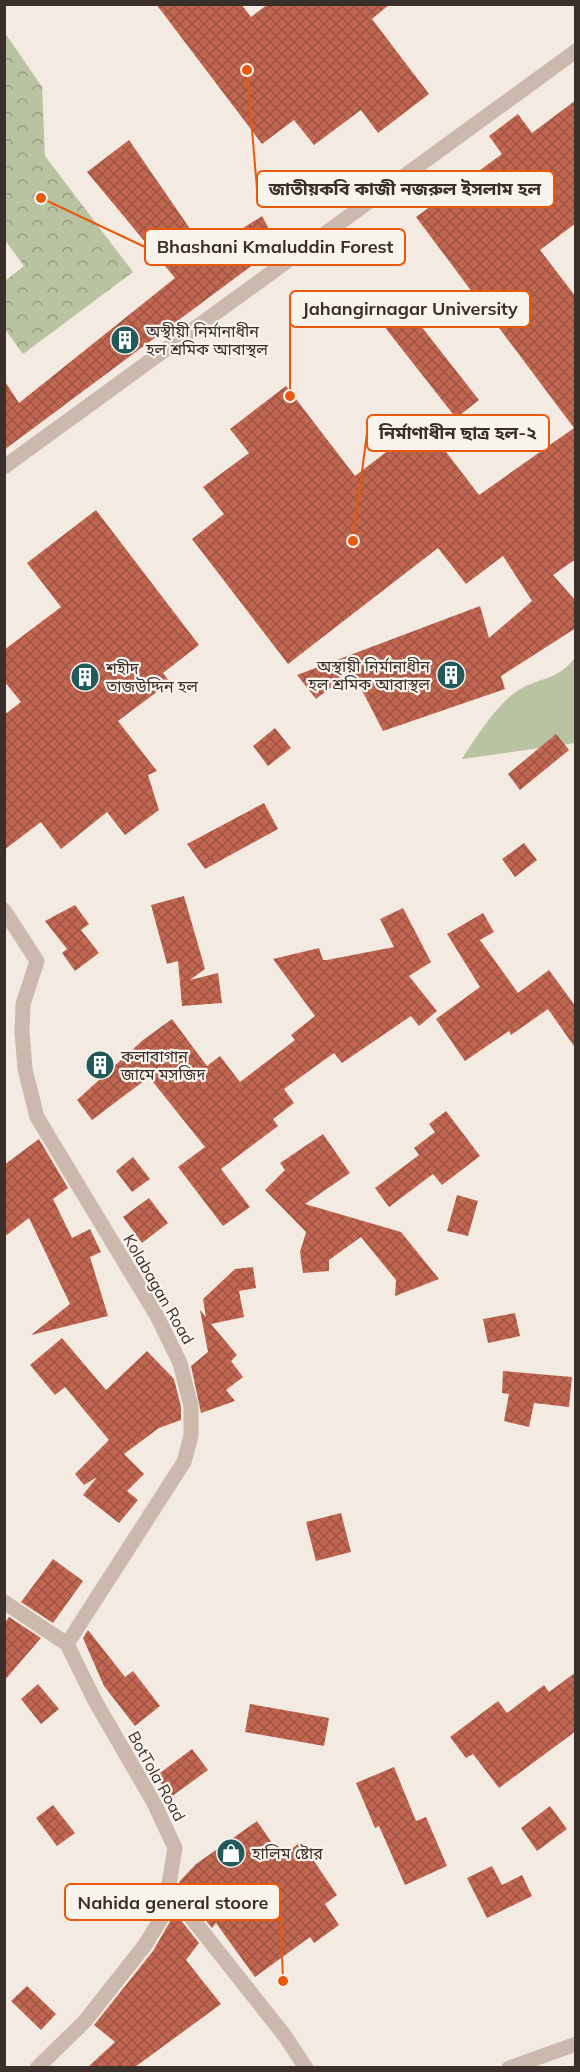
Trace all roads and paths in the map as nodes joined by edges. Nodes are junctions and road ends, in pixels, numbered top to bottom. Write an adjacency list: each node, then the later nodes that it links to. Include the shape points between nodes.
1 (576, 51): 2 (street)
2 (4, 467)
3 (4, 910): 5 (street, Kolabagan Road, via 37,961 23,1004 22,1032 25,1069 37,1117 157,1316 180,1363 191,1406 191,1436 184,1462)
4 (4, 1602): 5 (street)
5 (67, 1644): 6 (street, BotTola Road, via 175,1848)
6 (168, 1888): 8 (street, BotTola Road, via 164,1914 145,1945 85,2021); 9 (street)
7 (576, 2044): 10 (street)
8 (37, 2067)
9 (306, 2067)
10 (509, 2067)

